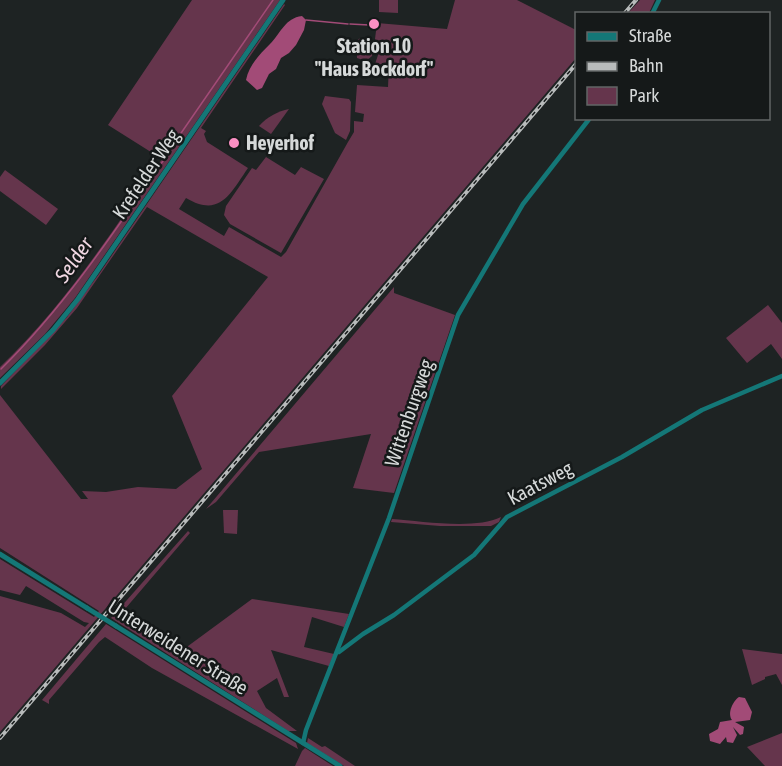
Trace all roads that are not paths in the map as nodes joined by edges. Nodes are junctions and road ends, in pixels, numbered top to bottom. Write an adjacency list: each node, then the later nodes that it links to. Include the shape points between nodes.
1 (283, 0): 4 (street, Krefelder Weg, via 78,299 53,330)
2 (588, 120): 6 (street, Wittenburgweg, via 523,204 458,315 389,519)
3 (782, 376): 6 (street, Kaatsweg, via 702,410 507,517 474,555)
4 (0, 382)
5 (0, 554): 7 (street, Unterweidener Straße, bridge)
6 (337, 654): 7 (street, Wittenburgweg)
7 (303, 743): 8 (street, Unterweidener Straße)
8 (340, 766)

